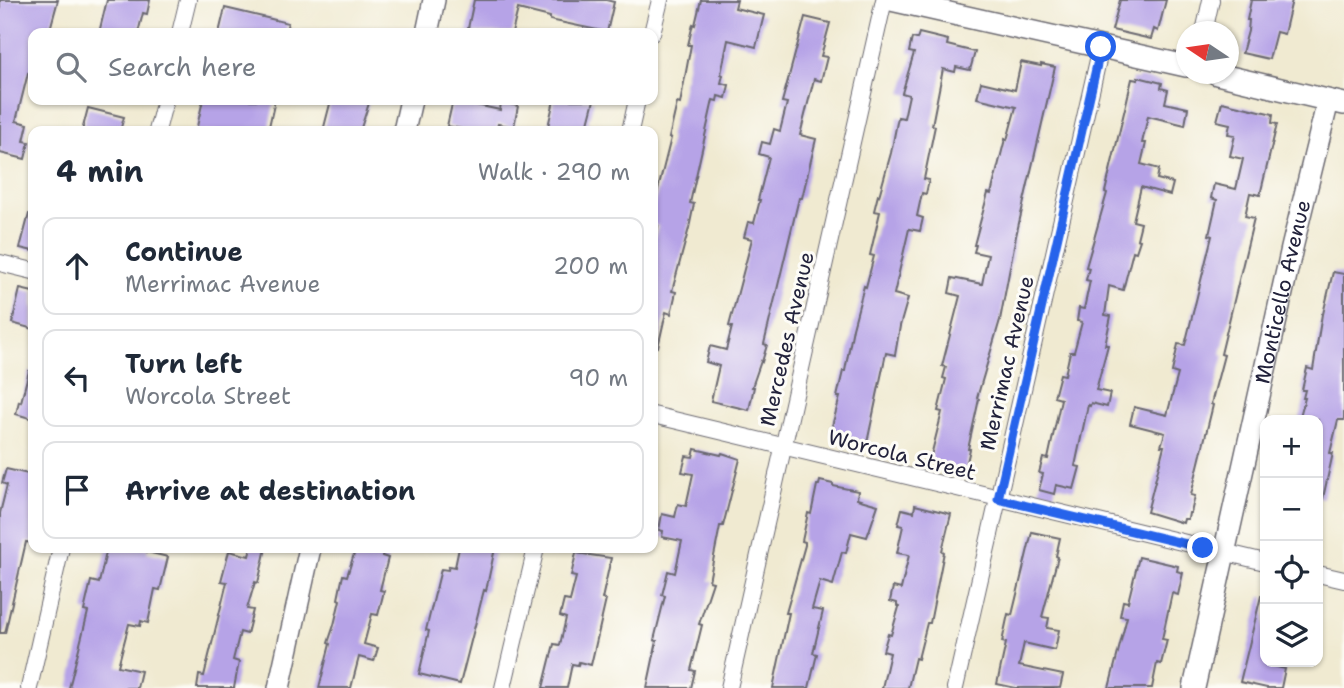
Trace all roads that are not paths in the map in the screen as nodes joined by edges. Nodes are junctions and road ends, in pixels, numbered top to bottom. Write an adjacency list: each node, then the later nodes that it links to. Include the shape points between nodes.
1 (188, 0): 9 (street)
2 (434, 0): 10 (street)
3 (660, 0): 11 (street)
4 (884, 0): 25 (street, Mercedes Avenue)
5 (891, 0): 7 (street)
6 (1211, 0): 8 (street)
7 (952, 7): 12 (street)
8 (1206, 21)
9 (181, 28)
10 (428, 28)
11 (653, 28)
12 (1101, 47): 13 (street); 26 (street, Merrimac Avenue)
13 (1176, 64)
14 (1239, 79): 15 (street)
15 (1336, 103): 30 (street, Monticello Avenue, via 1293,248)
16 (164, 105): 19 (street)
17 (410, 105): 20 (street)
18 (636, 105): 21 (street)
19 (159, 126)
20 (405, 126)
21 (631, 126)
22 (0, 263): 23 (street)
23 (28, 270)
24 (658, 416): 25 (street, Worcola Street)
25 (784, 448): 26 (street, Worcola Street); 37 (street, Mercedes Avenue)
26 (998, 499): 30 (street, Worcola Street); 38 (street, Merrimac Avenue)
27 (60, 553): 34 (street)
28 (309, 553): 35 (street)
29 (535, 553): 36 (street)
30 (1225, 553): 31 (street, Worcola Street); 39 (street, Monticello Avenue)
31 (1260, 561)
32 (1323, 575): 33 (street)
33 (1344, 580)
34 (29, 688)
35 (279, 688)
36 (503, 688)
37 (729, 688)
38 (955, 688)
39 (1194, 688)

